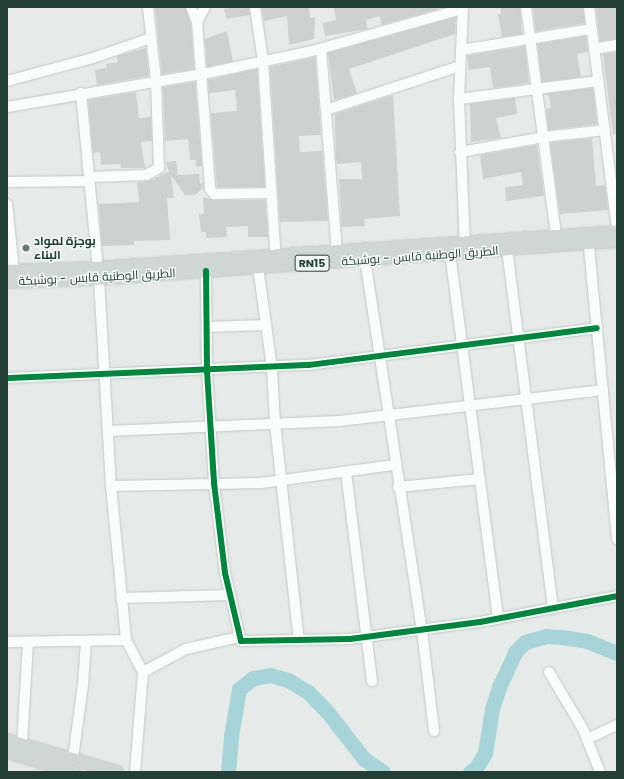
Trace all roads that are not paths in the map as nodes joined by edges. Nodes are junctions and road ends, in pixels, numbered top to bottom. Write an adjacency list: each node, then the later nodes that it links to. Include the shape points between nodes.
1 (148, 7): 10 (street)
2 (191, 7): 8 (street)
3 (205, 7): 8 (street)
4 (255, 7): 16 (street)
5 (526, 7): 11 (street)
6 (589, 7): 9 (street)
7 (462, 8): 13 (street); 15 (street)
8 (197, 22): 18 (street)
9 (591, 29): 11 (street); 14 (street)
10 (151, 38): 19 (street); 20 (street, via 93,58)
11 (531, 39): 15 (street); 22 (street)
12 (617, 45): 14 (street)
13 (321, 49): 16 (street); 26 (street)
14 (594, 49): 21 (street)
15 (461, 50): 17 (street)
16 (263, 61): 18 (street); 32 (street)
17 (460, 66): 24 (street); 26 (street)
18 (203, 74): 19 (street); 32 (street, via 212,193)
19 (156, 80): 23 (street); 30 (street, via 159,168 146,175)
20 (7, 81)
21 (598, 81): 22 (street); 27 (street)
22 (538, 88): 24 (street); 28 (street)
23 (81, 94): 25 (street); 30 (street)
24 (459, 99): 29 (street)
25 (7, 107)
26 (326, 110): 41 (street)
27 (604, 130): 28 (street); 34 (street)
28 (544, 137): 29 (street); 36 (street)
29 (460, 152): 39 (street)
30 (89, 179): 31 (street); 48 (street)
31 (7, 182)
32 (271, 193): 44 (street)
33 (7, 204): 46 (street)
34 (617, 228)
35 (617, 232): 37 (main road, الطريق الوطنية قابس - بوشبكة / RN15)
36 (556, 236): 37 (main road, الطريق الوطنية قابس - بوشبكة / RN15); 39 (main road, الطريق الوطنية قابس - بوشبكة / RN15)
37 (588, 239): 38 (main road, الطريق الوطنية قابس - بوشبكة / RN15); 40 (main road, الطريق الوطنية قابس - بوشبكة / RN15); 52 (street)
38 (617, 241)
39 (465, 248): 40 (main road, الطريق الوطنية قابس - بوشبكة / RN15); 41 (main road, الطريق الوطنية قابس - بوشبكة / RN15); 42 (main road, الطريق الوطنية قابس - بوشبكة / RN15)
40 (507, 249): 53 (street)
41 (337, 252): 44 (main road, الطريق الوطنية قابس - بوشبكة / RN15)
42 (450, 253): 43 (main road, الطريق الوطنية قابس - بوشبكة / RN15); 54 (street)
43 (365, 260): 44 (main road, الطريق الوطنية قابس - بوشبكة / RN15); 55 (street)
44 (276, 261): 45 (main road, الطريق الوطنية قابس - بوشبكة / RN15); 48 (main road, الطريق الوطنية قابس - بوشبكة / RN15)
45 (258, 267): 47 (main road, الطريق الوطنية قابس - بوشبكة / RN15); 50 (street)
46 (11, 271): 48 (main road, الطريق الوطنية قابس - بوشبكة / RN15)
47 (206, 271): 48 (main road, الطريق الوطنية قابس - بوشبكة / RN15); 51 (street)
48 (98, 274): 49 (main road, الطريق الوطنية قابس - بوشبكة / RN15); 58 (street)
49 (7, 282)
50 (266, 325): 51 (street); 56 (street)
51 (207, 327): 57 (street)
52 (597, 328): 53 (street); 60 (street)
53 (517, 336): 54 (street); 61 (street)
54 (463, 344): 55 (street); 62 (street)
55 (378, 356): 56 (street); 63 (street)
56 (272, 368): 57 (street); 64 (street)
57 (207, 371): 58 (street); 65 (street)
58 (106, 374): 59 (street); 66 (street)
59 (7, 378)
60 (603, 390): 61 (street); 74 (street)
61 (524, 397): 62 (street); 78 (street)
62 (470, 404): 63 (street); 69 (street)
63 (389, 415): 64 (street); 67 (street)
64 (275, 424): 65 (street); 70 (street)
65 (213, 427): 66 (street); 71 (street)
66 (108, 431): 72 (street)
67 (395, 465): 68 (street); 73 (street)
68 (346, 472): 70 (street); 82 (street)
69 (480, 479): 73 (street); 79 (street)
70 (281, 481): 71 (street); 84 (street)
71 (214, 483): 72 (street); 75 (street)
72 (110, 486): 77 (street)
73 (398, 487): 80 (street)
74 (617, 540)
75 (230, 595): 77 (street); 81 (street)
76 (617, 596): 78 (street)
77 (121, 598): 83 (street)
78 (553, 607): 79 (street)
79 (498, 619): 80 (street)
80 (422, 630): 82 (street); 92 (street)
81 (239, 637): 84 (street, via 244,642); 88 (street, via 186,649)
82 (368, 637): 84 (street); 90 (street)
83 (126, 640): 85 (street); 88 (street)
84 (299, 640)
85 (86, 641): 87 (street); 97 (street)
86 (7, 642): 87 (street)
87 (28, 642): 95 (street)
88 (144, 672): 100 (street)
89 (549, 672): 93 (street)
90 (372, 682)
91 (617, 725): 93 (street)
92 (434, 731)
93 (587, 739): 101 (street)
94 (7, 740): 95 (main road)
95 (22, 744): 97 (main road)
96 (7, 752): 98 (main road)
97 (73, 758): 99 (main road)
98 (74, 772)
99 (117, 772)
100 (135, 772)
101 (600, 772)

